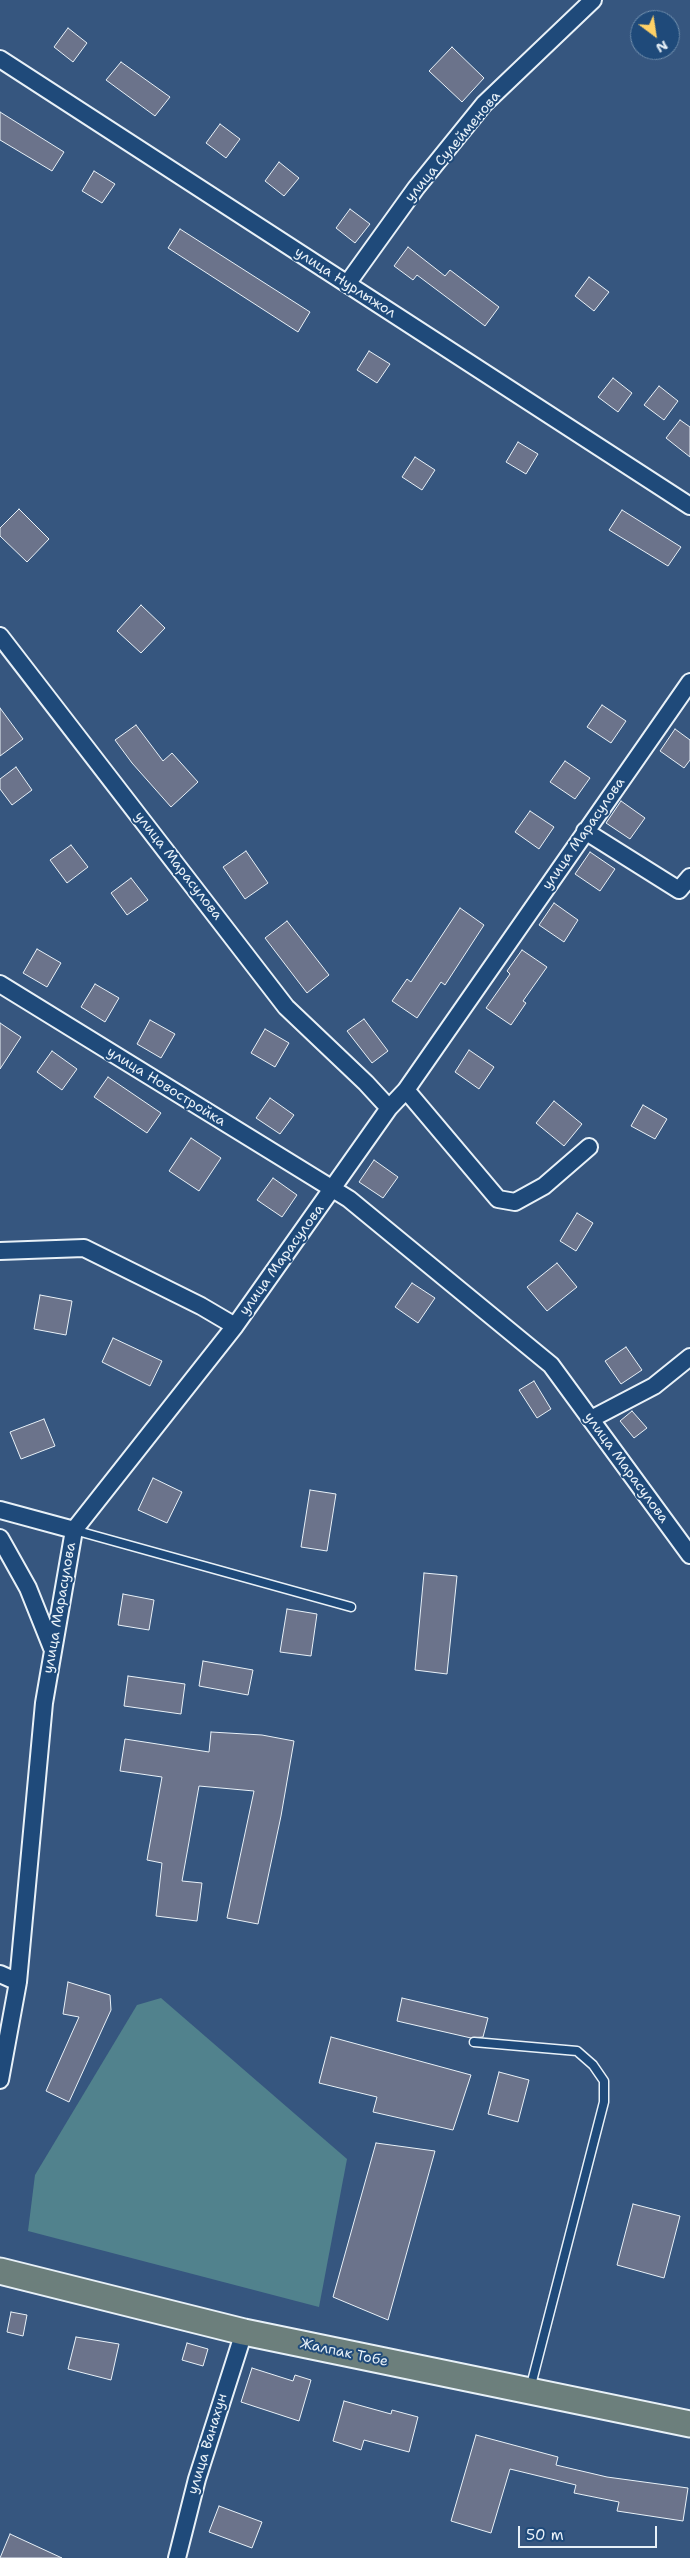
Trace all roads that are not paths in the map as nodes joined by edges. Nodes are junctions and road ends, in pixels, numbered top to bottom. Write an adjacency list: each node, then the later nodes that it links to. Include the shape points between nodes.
1 (593, 0): 3 (street, улица Сулейменова, via 484,104 416,188)
2 (0, 59): 3 (street, улица Нурлыжол)
3 (347, 284): 4 (street, улица Нурлыжол)
4 (690, 506)
5 (0, 636): 11 (street, улица Марасулова, via 286,1007)
6 (690, 682): 7 (street, улица Марасулова)
7 (585, 831): 8 (street, via 679,890); 10 (street, улица Марасулова)
8 (690, 878)
9 (0, 984): 13 (street, улица Новостройка)
10 (406, 1090): 11 (street, улица Марасулова); 12 (street, via 498,1199 514,1202 544,1186)
11 (389, 1108): 13 (street, улица Марасулова)
12 (589, 1147)
13 (333, 1189): 15 (street, улица Марасулова); 17 (street, улица Марасулова, via 551,1365)
14 (0, 1251): 15 (street, via 84,1248)
15 (235, 1326): 19 (street, улица Марасулова)
16 (690, 1357): 17 (street, via 654,1386)
17 (591, 1419): 21 (street, улица Марасулова)
18 (0, 1510): 19 (street)
19 (74, 1530): 22 (lane); 23 (street, улица Марасулова)
20 (0, 1538): 23 (street, via 28,1588)
21 (690, 1555)
22 (351, 1607)
23 (52, 1648): 25 (street, улица Марасулова)
24 (0, 1974): 25 (street)
25 (18, 1982): 27 (street, улица Марасулова)
26 (474, 2042): 30 (lane, via 577,2051 593,2065 604,2081 604,2102)
27 (0, 2080)
28 (0, 2271): 29 (main road, Жалпак Тобе)
29 (244, 2332): 30 (main road, Жалпак Тобе); 32 (street, улица Ванахун, via 197,2479)
30 (530, 2391): 31 (main road, Жалпак Тобе)
31 (690, 2424)
32 (177, 2558)

